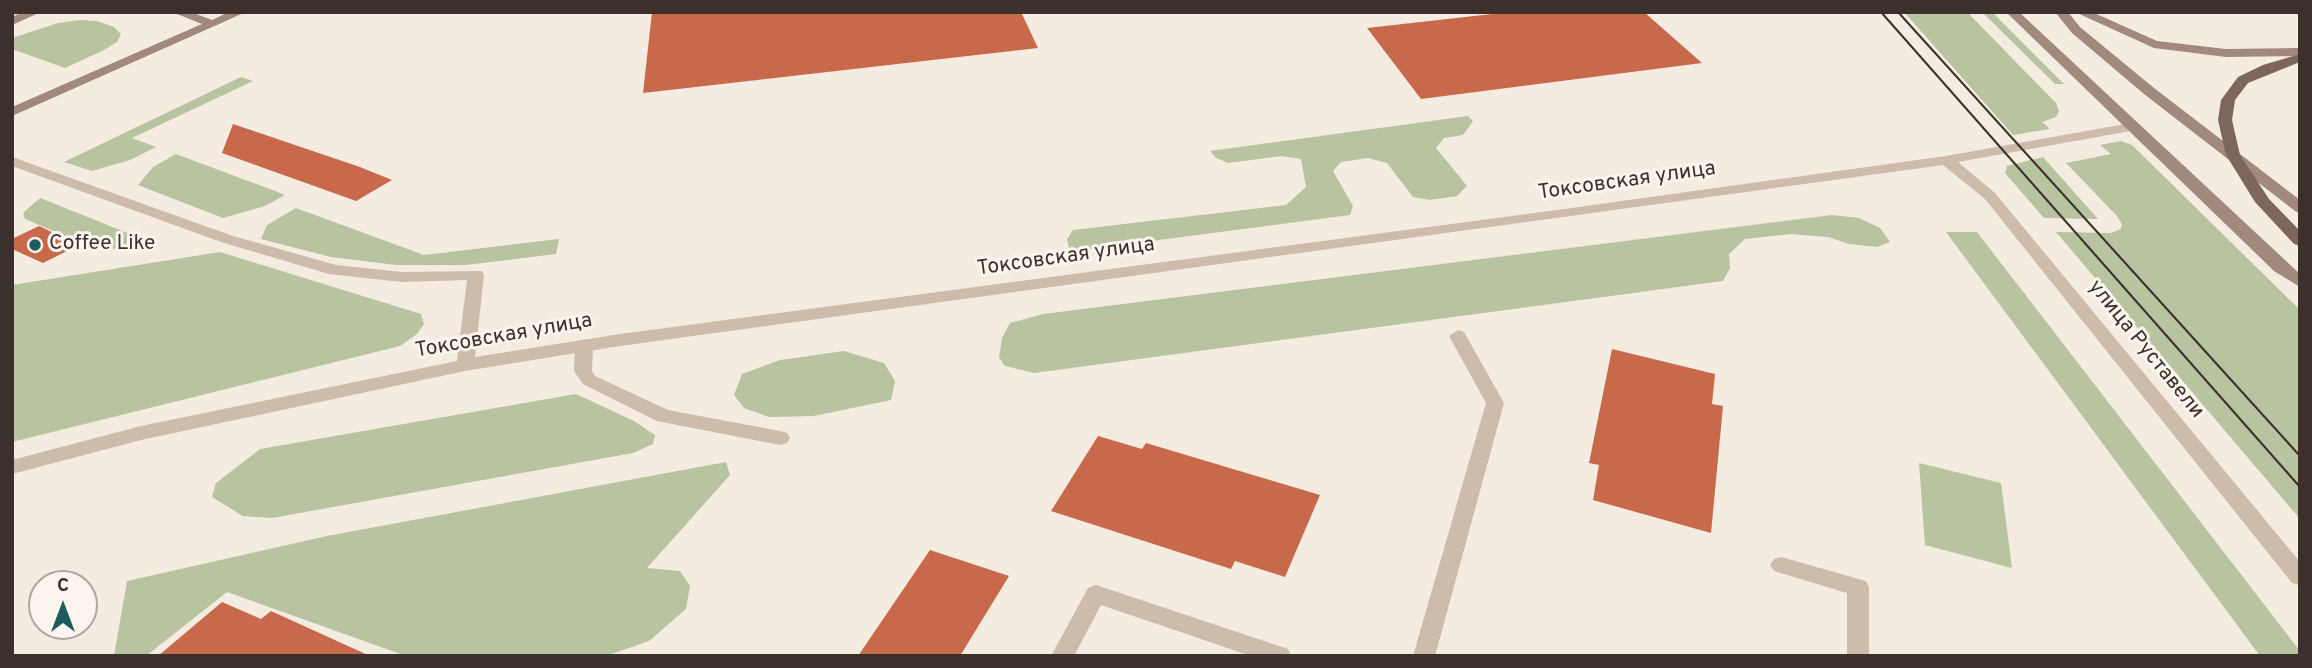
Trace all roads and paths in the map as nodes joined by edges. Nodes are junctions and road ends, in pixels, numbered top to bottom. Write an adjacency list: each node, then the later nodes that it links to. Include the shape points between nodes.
1 (35, 12): 7 (main road)
2 (178, 12): 8 (main road)
3 (240, 12): 8 (main road)
4 (2012, 12): 12 (main road)
5 (2061, 12): 13 (main road, via 2097,48)
6 (2081, 12): 9 (main road, via 2154,44 2226,53)
7 (12, 21)
8 (214, 24): 11 (main road)
9 (2300, 52)
10 (2300, 58): 13 (main road, via 2243,80 2228,100 2225,120)
11 (12, 112)
12 (2132, 127): 14 (street, Токсовская улица); 18 (main road)
13 (2233, 155): 16 (main road); 17 (main road, via 2263,202)
14 (1946, 160): 20 (street, Токсовская улица); 25 (street, улица Руставели, via 1990,196)
15 (12, 161): 21 (street, via 227,239 335,270 402,276 476,275)
16 (2300, 208)
17 (2300, 241)
18 (2300, 282)
19 (1458, 335): 28 (street, via 1495,403)
20 (584, 346): 21 (street, Токсовская улица); 22 (street, via 583,371 590,380 664,416)
21 (465, 365): 23 (street, Токсовская улица, via 141,433)
22 (780, 439)
23 (12, 467)
24 (1782, 565): 29 (street, via 1858,587)
25 (2300, 577)
26 (1062, 656): 27 (street, via 1096,594)
27 (1280, 656)
28 (1424, 656)
29 (1858, 656)

